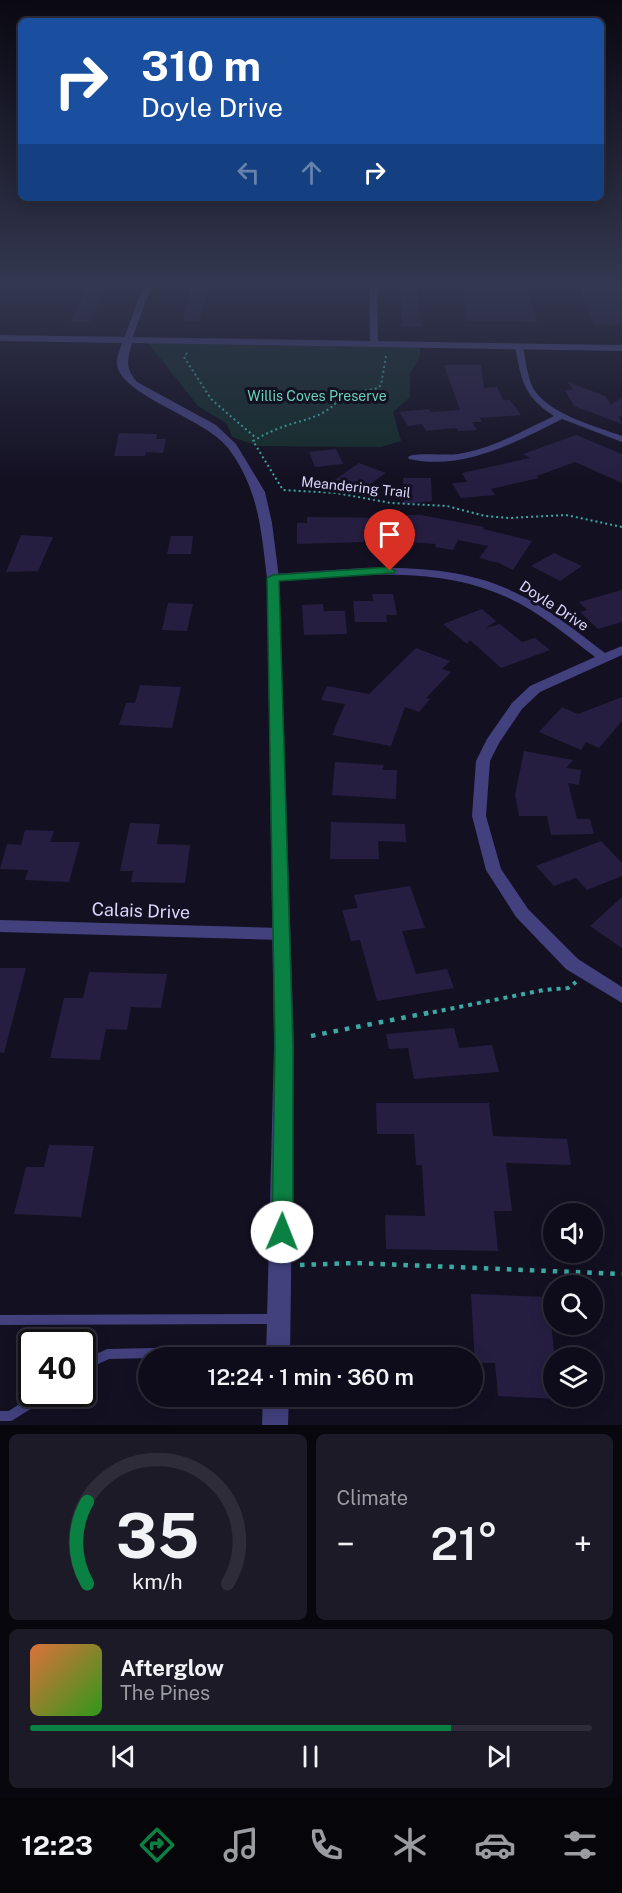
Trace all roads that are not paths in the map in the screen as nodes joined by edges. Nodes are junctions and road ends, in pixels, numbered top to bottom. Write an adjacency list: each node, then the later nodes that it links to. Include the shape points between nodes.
1 (519, 347): 5 (street, via 529,387)
2 (125, 348): 8 (street, via 121,362 133,384 212,427 232,446 259,492)
3 (570, 348): 4 (street)
4 (622, 348)
5 (561, 416): 6 (street); 7 (street, via 468,456)
6 (621, 438)
7 (413, 457)
8 (273, 578): 10 (street, Doyle Drive, via 415,571 464,579 530,605); 12 (street)
9 (622, 650): 10 (street)
10 (603, 657): 13 (street, via 535,689 517,706 483,761 479,816 494,870 522,913 572,964)
11 (0, 926): 12 (street, Calais Drive)
12 (281, 934): 14 (street, via 284,1047)
13 (622, 996)
14 (280, 1319): 15 (lane); 16 (street)
15 (0, 1320)
16 (278, 1347)
17 (138, 1353): 18 (lane, via 108,1354)
18 (96, 1360)
19 (24, 1407): 21 (lane, via 10,1416)
20 (276, 1407): 22 (street)
21 (0, 1416)
22 (275, 1425)

